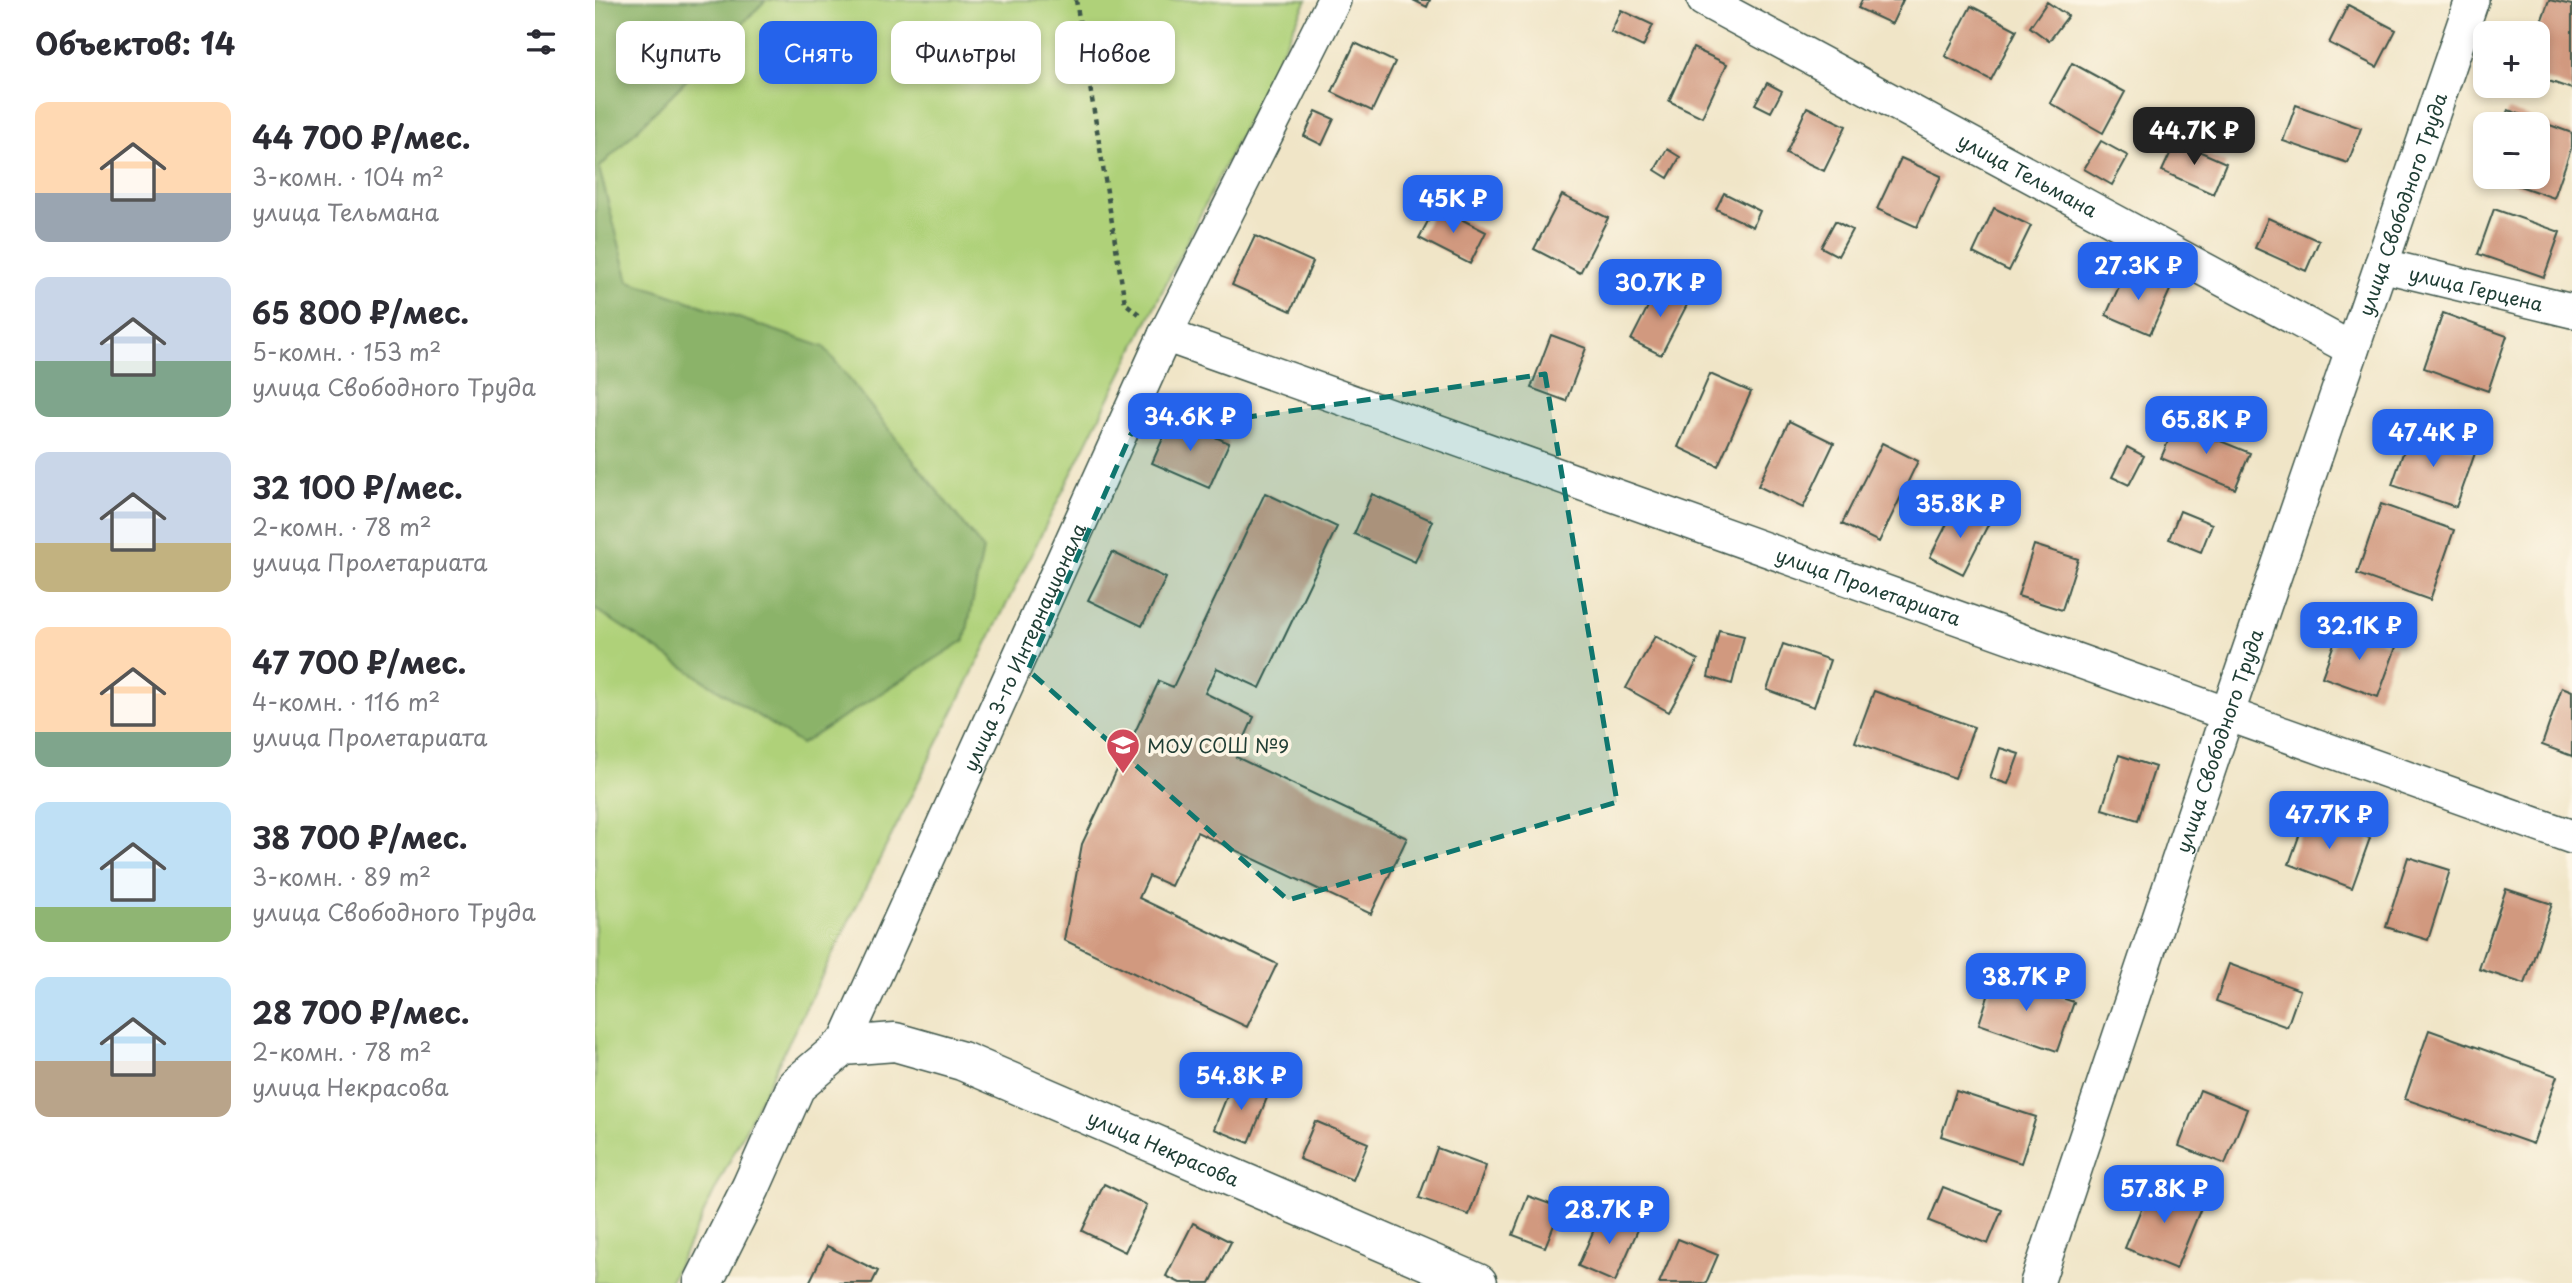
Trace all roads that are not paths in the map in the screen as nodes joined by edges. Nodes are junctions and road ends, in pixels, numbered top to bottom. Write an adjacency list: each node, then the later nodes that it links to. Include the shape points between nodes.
1 (1334, 0): 6 (street, улица 3-го Интернационала)
2 (1703, 0): 7 (street, улица Тельмана)
3 (2472, 0): 4 (street, улица Свободного Труда)
4 (2381, 265): 5 (street, улица Герцена); 7 (street, улица Свободного Труда)
5 (2572, 311)
6 (1165, 335): 8 (street, улица Пролетариата); 10 (street, улица 3-го Интернационала)
7 (2352, 349): 8 (street, улица Свободного Труда)
8 (2227, 715): 9 (street, улица Пролетариата); 13 (street, улица Свободного Труда)
9 (2572, 837)
10 (843, 1046): 11 (street, улица 3-го Интернационала, via 796,1086); 12 (street, улица Некрасова, via 895,1042 962,1061)
11 (703, 1283)
12 (1478, 1283)
13 (2037, 1283)

